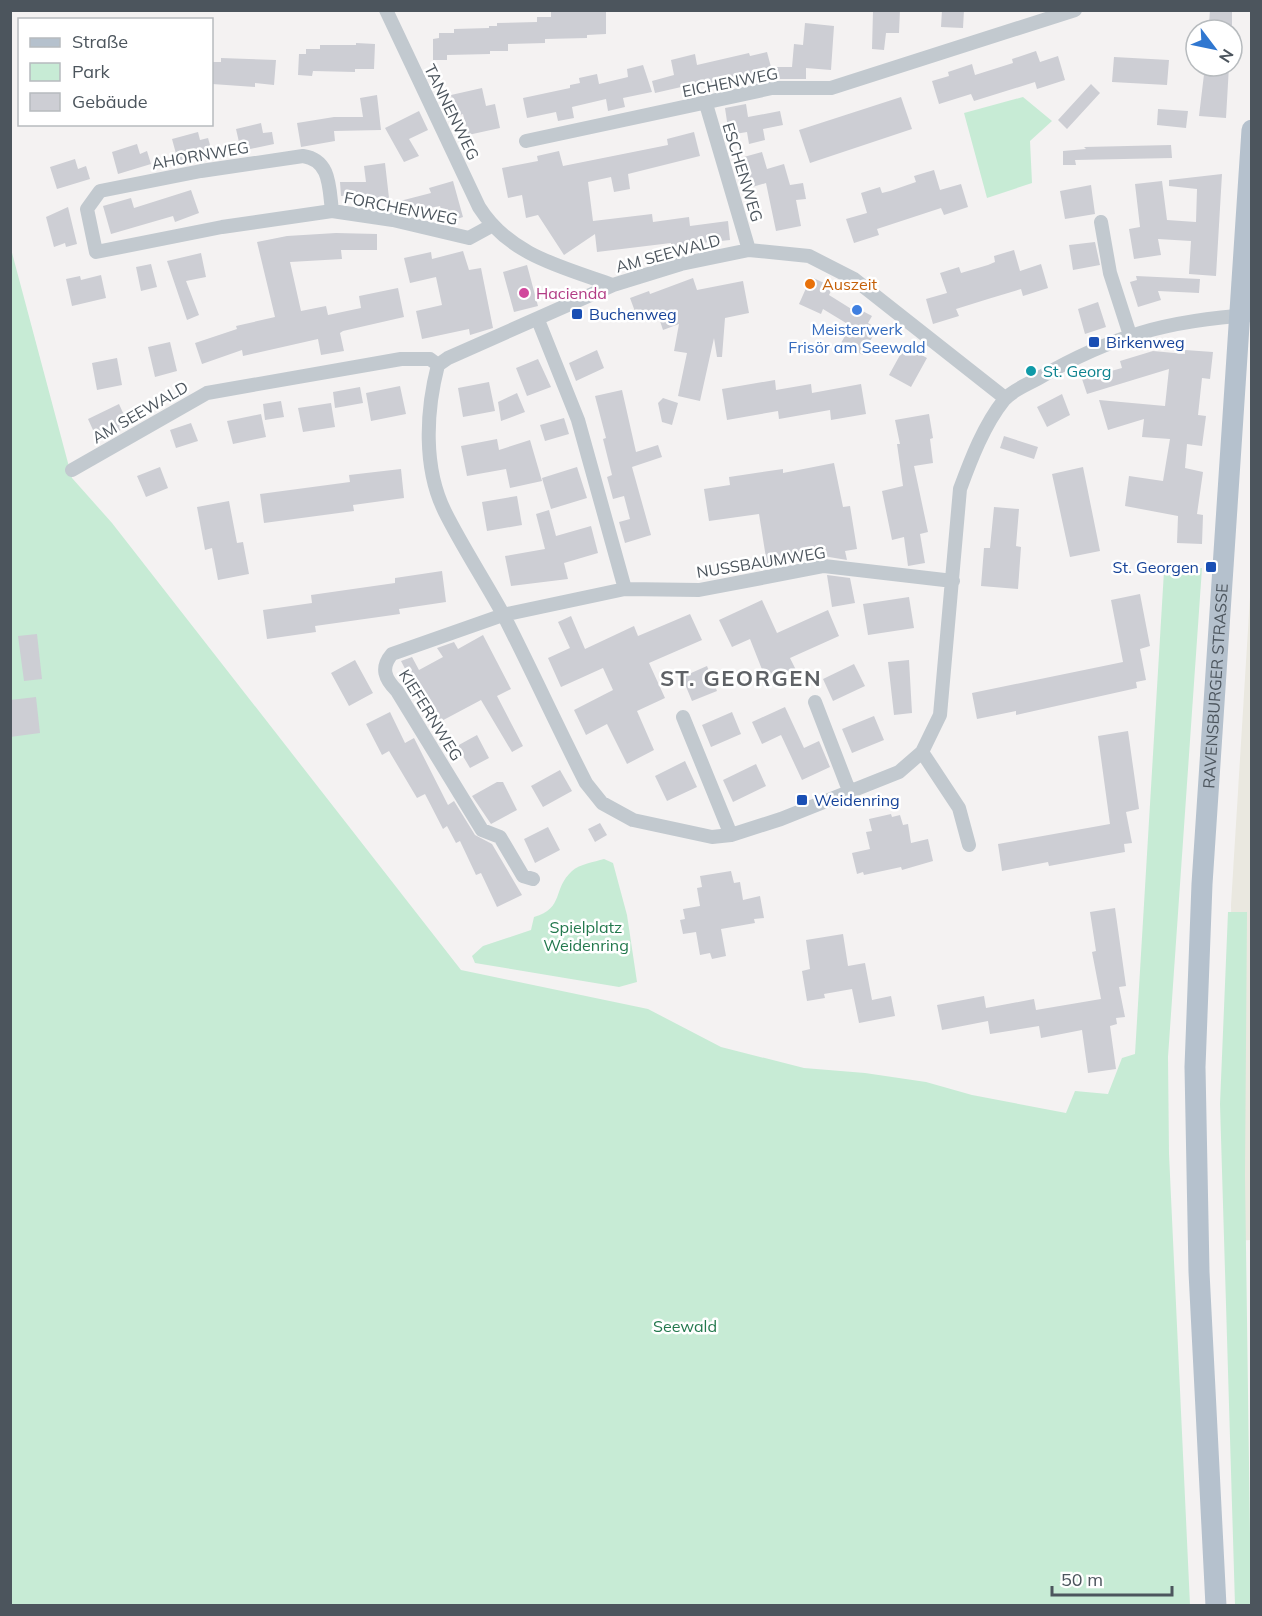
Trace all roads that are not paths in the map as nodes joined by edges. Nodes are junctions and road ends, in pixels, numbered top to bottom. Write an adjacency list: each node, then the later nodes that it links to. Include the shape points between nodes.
1 (386, 10): 8 (street, TANNENWEG)
2 (1075, 10): 3 (street, EICHENWEG, via 831,88 772,88)
3 (706, 104): 5 (street, EICHENWEG); 9 (street, ESCHENWEG)
4 (1251, 130): 12 (main road, RAVENSBURGER STRASSE)
5 (526, 141)
6 (332, 211): 8 (street, FORCHENWEG, via 470,238); 10 (street, FORCHENWEG, via 222,227); 10 (street, AHORNWEG, via 327,175 315,158 201,171 100,191 87,209)
7 (1101, 222): 14 (street, via 1110,273)
8 (491, 226): 11 (street, via 544,260)
9 (749, 250): 11 (street, AM SEEWALD, via 681,264); 16 (street, AM SEEWALD, via 809,256 855,279)
10 (96, 252)
11 (613, 285): 13 (street, AM SEEWALD)
12 (1246, 315): 14 (street, via 1167,324); 28 (main road, RAVENSBURGER STRASSE, via 1202,884 1195,1067 1196,1179)
13 (538, 320): 15 (street, AM SEEWALD); 19 (street, via 578,420)
14 (1130, 335): 16 (street, via 1066,363)
15 (438, 365): 17 (street, AM SEEWALD, via 430,359 400,359 207,393); 20 (street, via 429,423 431,466 444,510)
16 (1005, 398): 18 (street, via 972,456 960,489)
17 (72, 470)
18 (953, 581): 19 (street, NUSSBAUMWEG, via 824,566 699,590); 23 (street, via 940,715)
19 (625, 589): 20 (street, NUSSBAUMWEG)
20 (504, 615): 25 (street, via 586,783 602,803 643,823 712,837); 27 (street, KIEFERNWEG, via 392,654 385,662 384,672 482,830 500,837 523,876)
21 (815, 702): 24 (street)
22 (683, 717): 25 (street)
23 (922, 752): 24 (street, via 899,772); 26 (street, via 959,808)
24 (850, 793): 25 (street)
25 (731, 835)
26 (969, 845)
27 (533, 879)
28 (1216, 1605)

